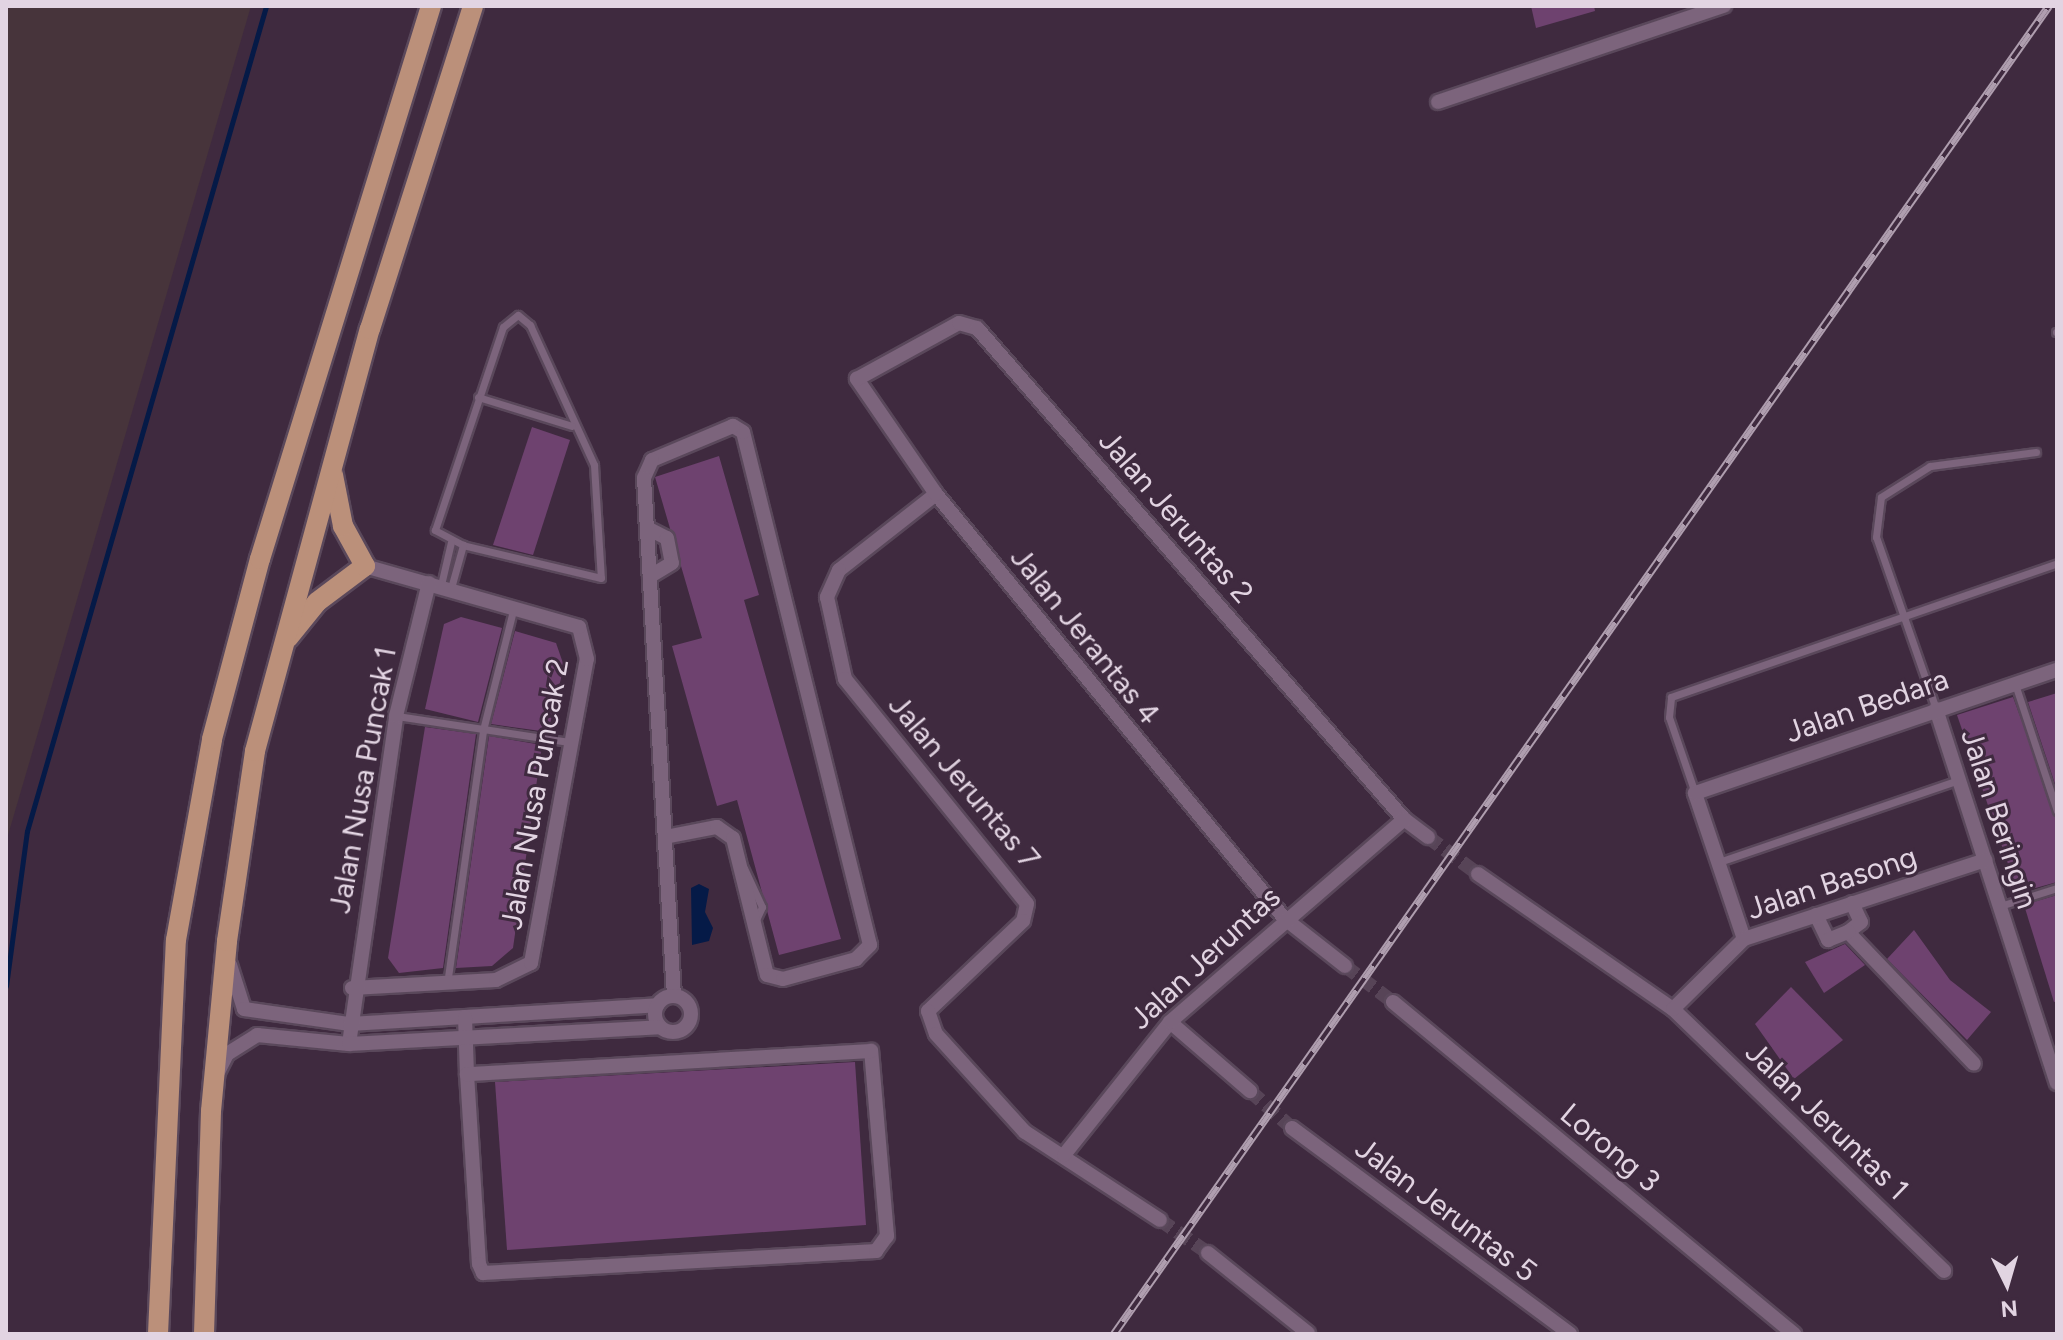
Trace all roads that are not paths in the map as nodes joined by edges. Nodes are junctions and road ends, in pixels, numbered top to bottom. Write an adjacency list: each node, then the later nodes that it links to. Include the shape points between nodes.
1 (431, 6): 68 (main road, via 264,544 212,739 176,940)
2 (473, 6): 9 (main road)
3 (1724, 6): 4 (street)
4 (1438, 102)
5 (857, 379): 10 (street, Jalan Jerantas 4); 30 (street, Jalan Jeruntas 2, via 959,323 977,328)
6 (478, 397): 7 (lane); 7 (lane, via 503,327 518,315 530,325); 12 (lane, via 434,524)
7 (572, 426): 13 (lane, via 594,465 601,578)
8 (2036, 452): 19 (lane, via 1930,466 1887,489 1875,528)
9 (332, 470): 15 (main road, via 343,526); 20 (main road)
10 (936, 494): 40 (street, Jalan Jerantas 4); 63 (street, Jalan Jeruntas 7, via 839,570 827,597 845,679 1022,892 1023,921 928,1011 936,1034 1025,1132)
11 (647, 528): 16 (street); 16 (street, via 667,538 672,563); 31 (street, via 644,478 652,460 722,427 743,432 870,945 856,959 774,978 762,966 733,838 717,827)
12 (451, 542): 13 (lane); 17 (lane)
13 (463, 545): 17 (lane)
14 (2057, 563): 19 (lane)
15 (365, 566): 17 (street); 20 (main road, via 317,602)
16 (650, 576): 31 (street)
17 (440, 585): 18 (street); 24 (street, Jalan Nusa Puncak 1)
18 (515, 605): 25 (lane); 26 (street, Jalan Nusa Puncak 2, via 579,627 585,642)
19 (1904, 616): 23 (lane); 28 (lane, via 1671,697 1669,717)
20 (283, 644): 43 (main road, via 255,751)
21 (2057, 670): 22 (street, Jalan Bedara)
22 (2015, 683): 23 (street, Jalan Bedara); 29 (lane)
23 (1936, 709): 27 (street, Jalan Beringin); 28 (street, Jalan Bedara)
24 (396, 716): 25 (lane); 46 (street, Jalan Nusa Puncak 1)
25 (483, 730): 26 (lane); 45 (lane)
26 (569, 742): 45 (street, Jalan Nusa Puncak 2, via 531,963 516,976)
27 (1959, 780): 33 (street, Jalan Beringin); 34 (lane)
28 (1695, 793): 34 (street)
29 (2057, 811)
30 (1404, 819): 32 (street, Jalan Jeruntas 2); 40 (street, Jalan Jeruntas)
31 (665, 837): 47 (street)
32 (1428, 837)
33 (1985, 860): 37 (street, Jalan Basong); 38 (street, Jalan Beringin)
34 (1719, 863): 42 (street)
35 (1478, 874): 50 (street)
36 (2057, 888): 38 (lane)
37 (1852, 903): 39 (street, Jalan Basong); 41 (street, via 1861,922)
38 (2000, 906): 60 (street, Jalan Beringin)
39 (1816, 915): 41 (street, via 1828,940); 42 (street, Jalan Basong)
40 (1284, 918): 44 (street); 52 (street, Jalan Jeruntas)
41 (1848, 932): 57 (street)
42 (1744, 939): 50 (street, Jalan Basong)
43 (227, 941): 53 (street, via 235,999 244,1009); 59 (main road)
44 (1345, 966)
45 (447, 984): 46 (street, Jalan Nusa Puncak 2)
46 (352, 988): 53 (street, Jalan Nusa Puncak 1)
47 (674, 996): 49 (street); 54 (street, via 686,1001 690,1019 677,1032)
48 (1393, 1002): 71 (street, Lorong 3)
49 (657, 1005): 51 (street); 54 (street)
50 (1673, 1009): 66 (street, Jalan Jeruntas 1)
51 (465, 1017): 53 (street); 55 (street)
52 (1170, 1022): 61 (street); 63 (street, Jalan Jeruntas)
53 (350, 1024): 56 (street, Jalan Nusa Puncak 1)
54 (660, 1027): 55 (street)
55 (466, 1037): 56 (street); 58 (street)
56 (349, 1044): 59 (street, via 257,1035 227,1054)
57 (1974, 1064)
58 (467, 1074): 58 (street, via 479,1264 493,1277 876,1251 887,1236 871,1051)
59 (215, 1077): 69 (main road)
60 (2056, 1078)
61 (1250, 1091)
62 (1292, 1128): 70 (street, Jalan Jeruntas 5)
63 (1064, 1155): 64 (street)
64 (1160, 1220)
65 (1208, 1253): 67 (street)
66 (1944, 1271)
67 (1308, 1333)
68 (158, 1334)
69 (204, 1334)
70 (1570, 1334)
71 (1794, 1334)

